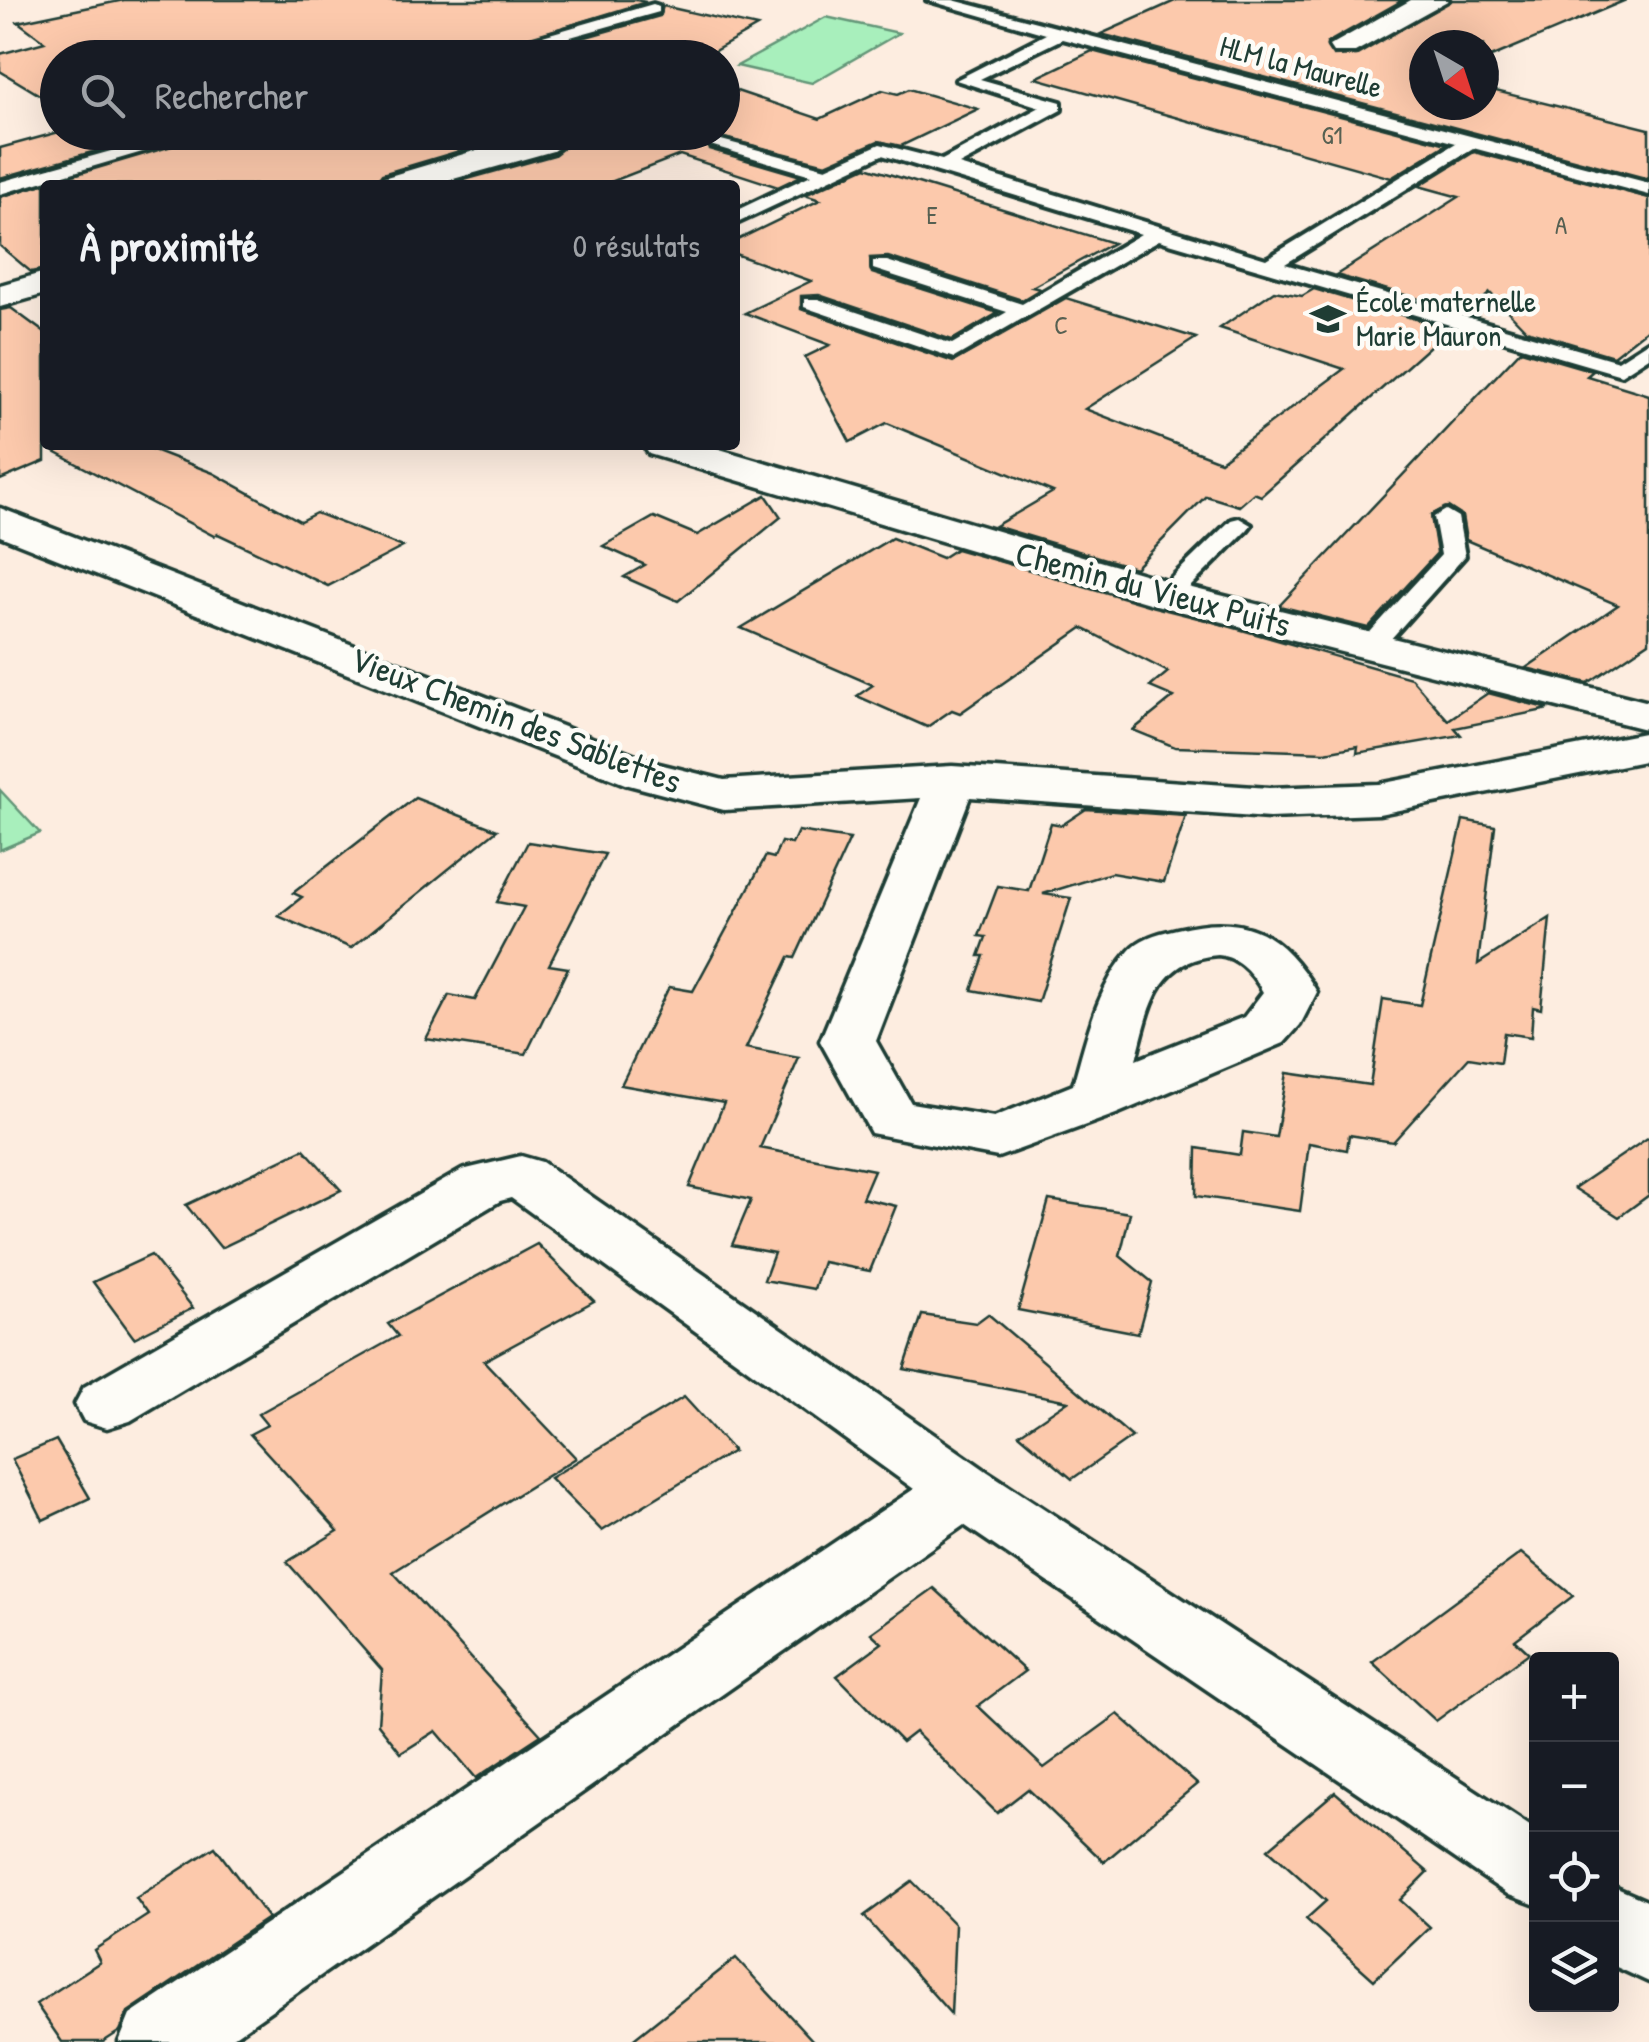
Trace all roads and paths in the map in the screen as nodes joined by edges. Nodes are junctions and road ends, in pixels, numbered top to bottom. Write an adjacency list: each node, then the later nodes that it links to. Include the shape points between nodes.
1 (935, 0): 4 (lane, HLM la Maurelle)
2 (1434, 0): 6 (street)
3 (653, 8): 5 (lane)
4 (1059, 34): 7 (lane, HLM la Maurelle); 11 (lane, via 965,80 1056,106)
5 (539, 40)
6 (1344, 46)
7 (1469, 143): 15 (lane, HLM la Maurelle); 19 (lane)
8 (740, 148): 12 (lane)
9 (136, 150): 14 (lane)
10 (519, 150): 13 (street)
11 (944, 166): 12 (lane, via 880,149); 17 (lane)
12 (826, 174): 16 (lane)
13 (412, 180)
14 (0, 188)
15 (1649, 189)
16 (740, 216)
17 (1157, 233): 19 (lane); 23 (lane)
18 (880, 265): 23 (lane)
19 (1268, 266): 24 (lane, via 1621,369)
20 (40, 284): 21 (street)
21 (0, 296)
22 (811, 303): 23 (lane, via 954,352)
23 (1024, 311)
24 (1649, 347)
25 (679, 450): 29 (street, Chemin du Vieux Puits)
26 (1446, 517): 30 (lane, via 1453,556)
27 (0, 521): 33 (street, Vieux Chemin des Sablettes, via 659,778 724,795)
28 (1239, 525): 29 (lane)
29 (1168, 594): 30 (street, Chemin du Vieux Puits)
30 (1370, 647): 31 (street, Chemin du Vieux Puits)
31 (1649, 716)
32 (1649, 746): 33 (street, Vieux Chemin des Sablettes, via 1379,800 1270,804)
33 (952, 781): 34 (street, via 848,1041 891,1120 998,1137)
34 (1096, 1101)
35 (108, 1404): 36 (street, via 483,1184 521,1176)
36 (964, 1490): 37 (street); 40 (street)
37 (1529, 1866)
38 (1613, 1922): 39 (street)
39 (1649, 1946)
40 (159, 2042)

